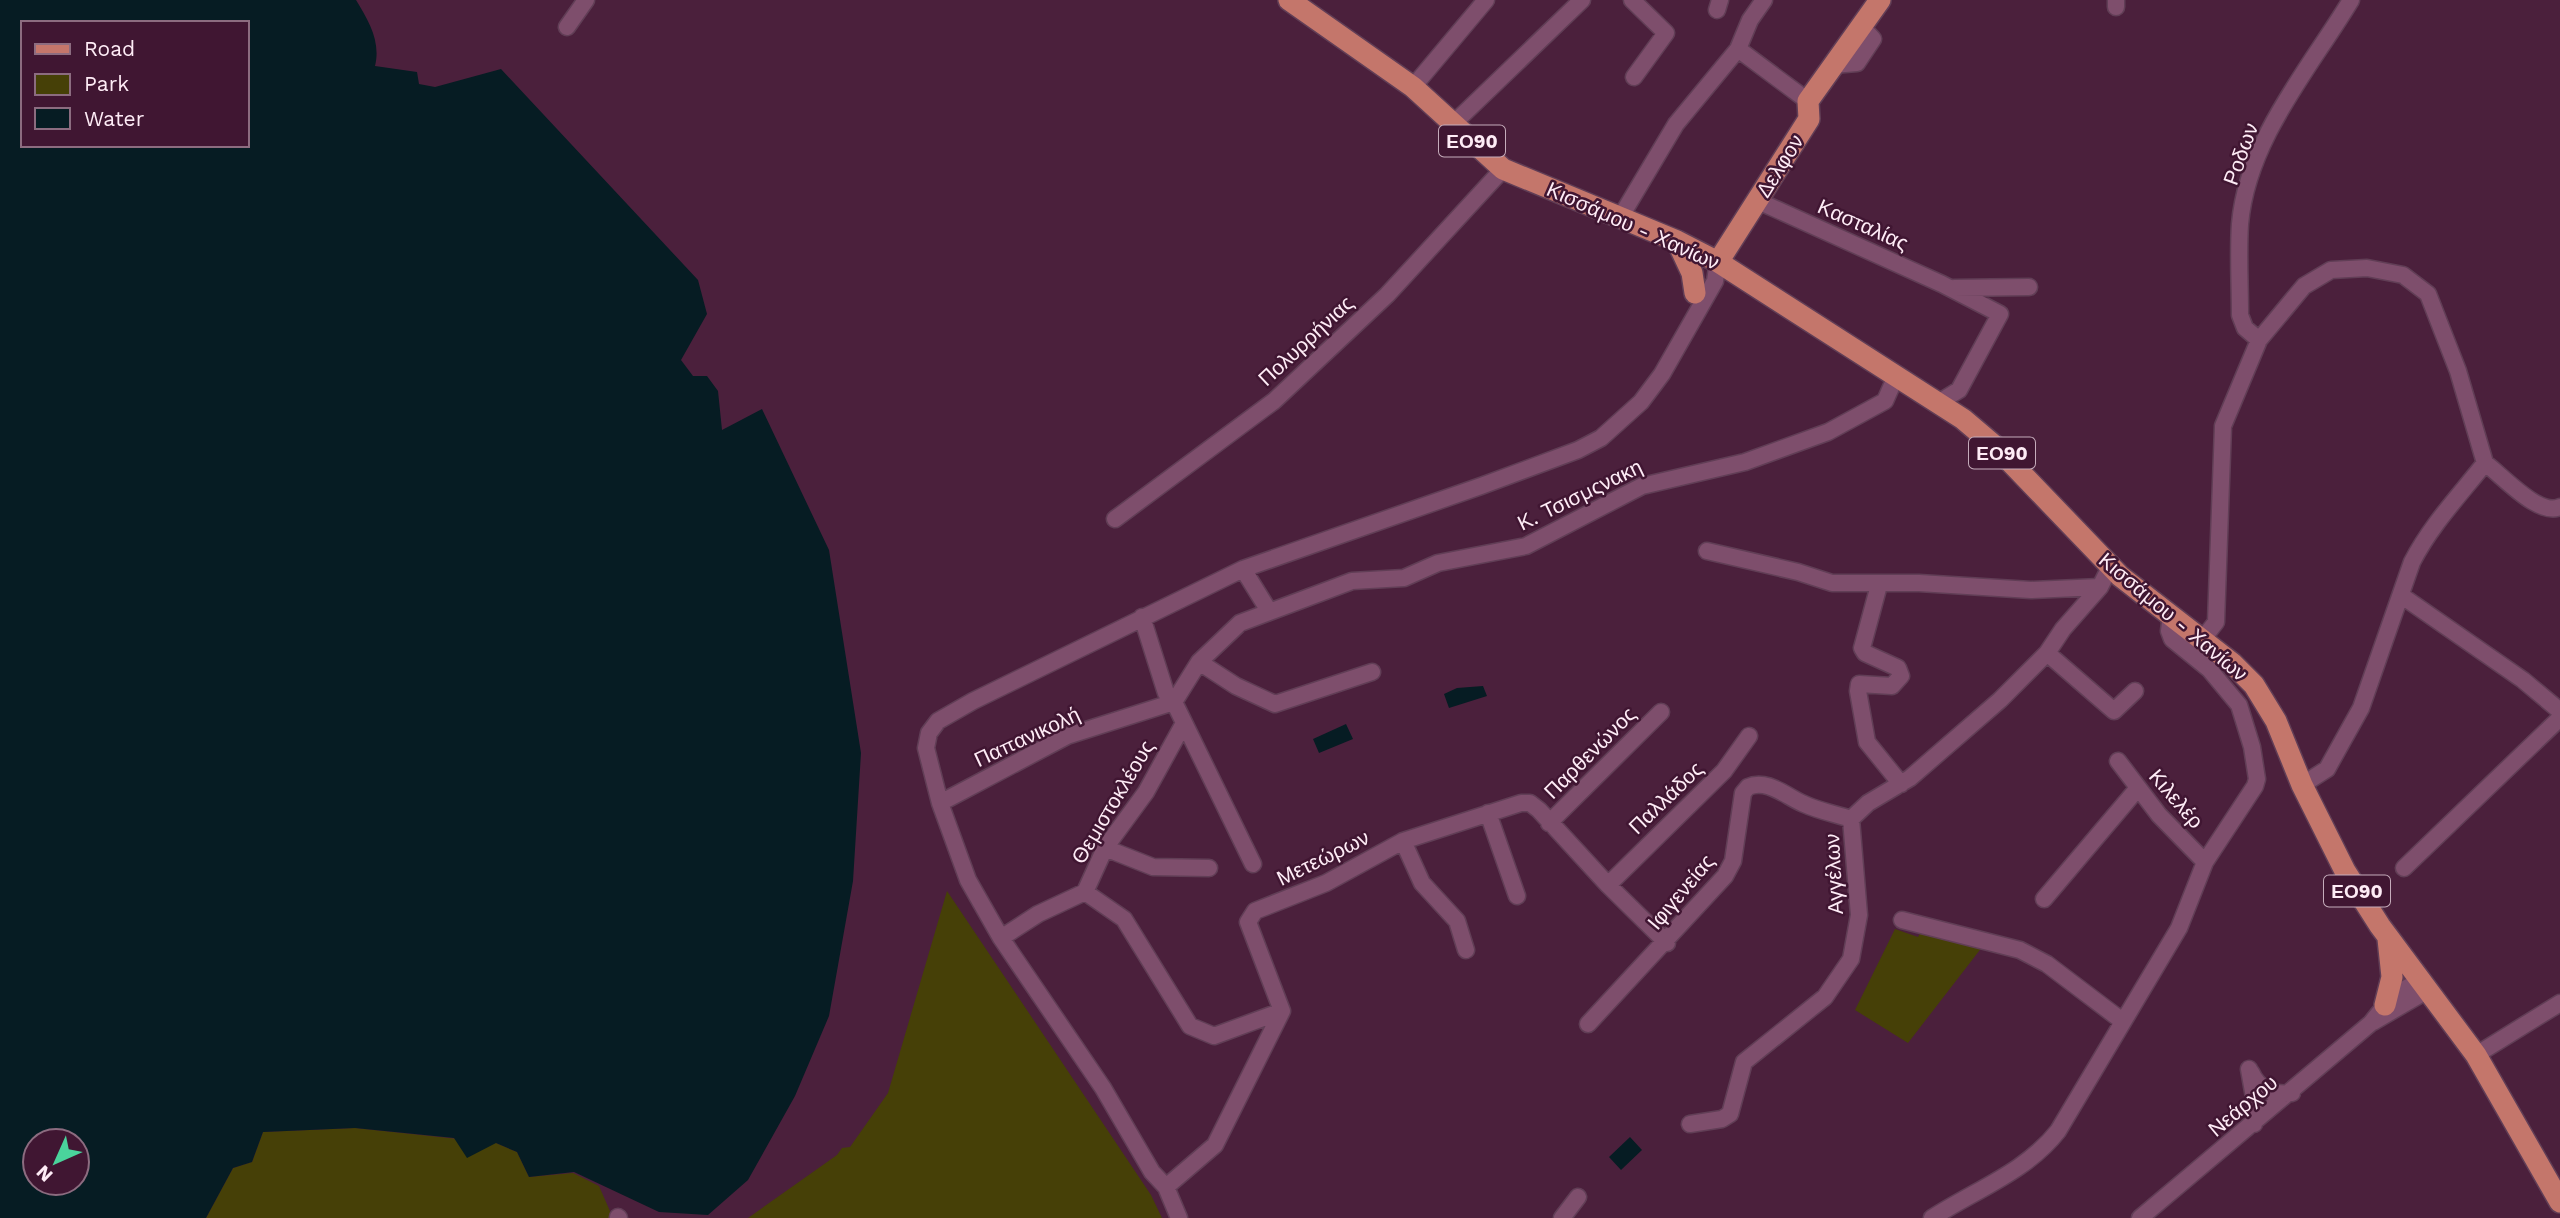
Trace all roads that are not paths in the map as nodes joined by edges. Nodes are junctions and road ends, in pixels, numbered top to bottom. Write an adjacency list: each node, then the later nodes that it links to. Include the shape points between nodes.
1 (586, 0): 9 (street)
2 (1289, 0): 12 (main road, Κισσάμου - Χανίων / ΕΟ90)
3 (1486, 0): 12 (street)
4 (1583, 0): 14 (street)
5 (1632, 0): 11 (street, via 1666,33)
6 (1764, 0): 10 (street)
7 (1880, 0): 13 (main road, Δελφον, via 1833,65)
8 (2351, 0): 24 (street, Ροδων, via 2280,110 2253,170 2240,222 2240,315 2245,328)
9 (567, 27)
10 (1738, 49): 13 (street); 17 (street, via 1676,124)
11 (1634, 77)
12 (1413, 88): 14 (main road, Κισσάμου - Χανίων / ΕΟ90)
13 (1802, 97): 16 (main road, Δελφον, via 1809,119)
14 (1453, 124): 15 (main road, Κισσάμου - Χανίων / ΕΟ90)
15 (1503, 169): 17 (main road, Κισσάμου - Χανίων / ΕΟ90); 31 (street, Πολυρρήνιας, via 1387,295 1274,401)
16 (1758, 201): 19 (main road, Δελφον); 21 (street, Κασταλίας)
17 (1620, 218): 18 (main road, Κισσάμου - Χανίων / ΕΟ90)
18 (1677, 242): 19 (main road, Κισσάμου - Χανίων / ΕΟ90); 22 (main road, via 1692,273)
19 (1718, 262): 22 (street, via 1702,272); 23 (street, via 1715,281); 25 (main road, Κισσάμου - Χανίων / ΕΟ90)
20 (2028, 287): 21 (street, Κασταλίας)
21 (1951, 288): 26 (street, Κασταλίας, via 2000,314)
22 (1695, 293): 23 (street)
23 (1686, 327): 34 (street, via 1667,366 1641,402 1590,444)
24 (2258, 338): 29 (street, via 2304,286 2331,270 2367,268 2403,275 2428,294 2458,371); 41 (street, via 2223,426 2216,622)
25 (1896, 376): 27 (main road, Κισσάμου - Χανίων / ΕΟ90); 38 (street, Κ. Τσισμςνακη, via 1885,401 1828,432 1745,462 1642,485 1526,546 1438,563 1404,578 1352,581)
26 (1959, 390): 27 (street); 28 (street)
27 (1938, 403): 28 (main road, Κισσάμου - Χανίων / ΕΟ90)
28 (1963, 419): 33 (main road, Κισσάμου - Χανίων / ΕΟ90, via 2002,453)
29 (2485, 463): 30 (street, via 2537,506); 37 (street, via 2422,542)
30 (2560, 507)
31 (1115, 519)
32 (1707, 551): 35 (street, via 1832,583)
33 (2110, 567): 36 (street, Αγγέλων); 39 (main road, Κισσάμου - Χανίων / ΕΟ90)
34 (1243, 569): 38 (street); 40 (street)
35 (1879, 585): 36 (street, via 2031,590); 53 (street, via 1862,648 1898,668 1901,676 1892,686 1865,682 1858,691 1867,742)
36 (2100, 587): 42 (street, Αγγέλων)
37 (2402, 596): 47 (street); 54 (street, via 2361,708 2342,745 2326,769)
38 (1269, 611): 43 (street, Κ. Τσισμςνακη, via 1240,623)
39 (2171, 615): 41 (main road, Κισσάμου - Χανίων / ΕΟ90); 62 (street, via 2172,639 2209,668 2239,705 2247,722 2257,779)
40 (1142, 617): 46 (street, via 1157,671); 56 (street, via 938,721 926,748)
41 (2203, 640): 54 (main road, Κισσάμου - Χανίων / ΕΟ90, via 2253,685 2276,721)
42 (2047, 653): 45 (street, via 2114,711); 53 (street, Αγγέλων, via 2000,700)
43 (1199, 662): 44 (street, via 1275,704); 46 (street, Κ. Τσισμςνακη)
44 (1372, 672)
45 (2136, 691)
46 (1174, 702): 50 (street); 56 (street, Παπανικολή, via 1067,736)
47 (2560, 710)
48 (1661, 712): 59 (street, Παρθενώνος)
49 (2560, 719): 65 (street)
50 (1184, 723): 61 (street, Θεμιστοκλέους, via 1146,792); 63 (street)
51 (1749, 736): 66 (street, Παλλάδος, via 1724,771)
52 (2118, 761): 55 (street, Κιλελέρ)
53 (1901, 784): 58 (street, Αγγέλων, via 1868,803)
54 (2302, 785): 71 (main road, Κισσάμου - Χανίων / ΕΟ90, via 2345,871)
55 (2138, 788): 62 (street, Κιλελέρ); 69 (street)
56 (940, 803): 72 (street, via 968,880)
57 (1489, 813): 59 (street, Μετεώρων, via 1531,803); 60 (street, Μετεώρων); 68 (street)
58 (1852, 819): 73 (street, Ιφιγενείας, via 1802,804 1781,790 1751,784 1743,793 1733,861 1726,876); 84 (street, Αγγέλων, via 1859,915 1851,960 1825,997 1744,1062 1730,1114)
59 (1549, 823): 66 (street, Μετεώρων)
60 (1403, 841): 74 (street, via 1422,884 1457,921); 78 (street, Μετεώρων, via 1249,918)
61 (1105, 848): 64 (street, via 1153,867); 67 (street, Θεμιστοκλέους)
62 (2205, 862): 79 (street, via 2179,928)
63 (1253, 864)
64 (1209, 868)
65 (2404, 868)
66 (1608, 885): 73 (street, Μετεώρων)
67 (1084, 892): 72 (street, Θεμιστοκλέους, via 1038,914); 78 (street, via 1124,919 1190,1026 1214,1036)
68 (1517, 896)
69 (2044, 899)
70 (1902, 920): 79 (street, via 2020,950)
71 (2388, 937): 75 (main road, Κισσάμου - Χανίων / ΕΟ90); 77 (main road, via 2392,977)
72 (1001, 939): 85 (street, via 1103,1088 1152,1172)
73 (1667, 943): 80 (street, Ιφιγενείας)
74 (1466, 950)
75 (2425, 986): 77 (street, Νεάρχου, via 2402,989); 81 (main road, Κισσάμου - Χανίων / ΕΟ90)
76 (2560, 1003): 81 (street)
77 (2388, 1009): 82 (street, Νεάρχου)
78 (1282, 1011): 85 (street, via 1215,1144)
79 (2121, 1020): 88 (street, via 2098,1068 2047,1146)
80 (1588, 1024)
81 (2476, 1055): 87 (main road, Κισσάμου - Χανίων / ΕΟ90)
82 (2291, 1093): 83 (street, Νεάρχου); 83 (street, via 2264,1089 2249,1069)
83 (2254, 1124): 92 (street, Νεάρχου)
84 (1690, 1125)
85 (1166, 1186): 89 (street)
86 (1578, 1196): 90 (street)
87 (2560, 1202)
88 (1959, 1211): 91 (street)
89 (1179, 1218)
90 (1562, 1218)
91 (1932, 1218)
92 (2140, 1218)

